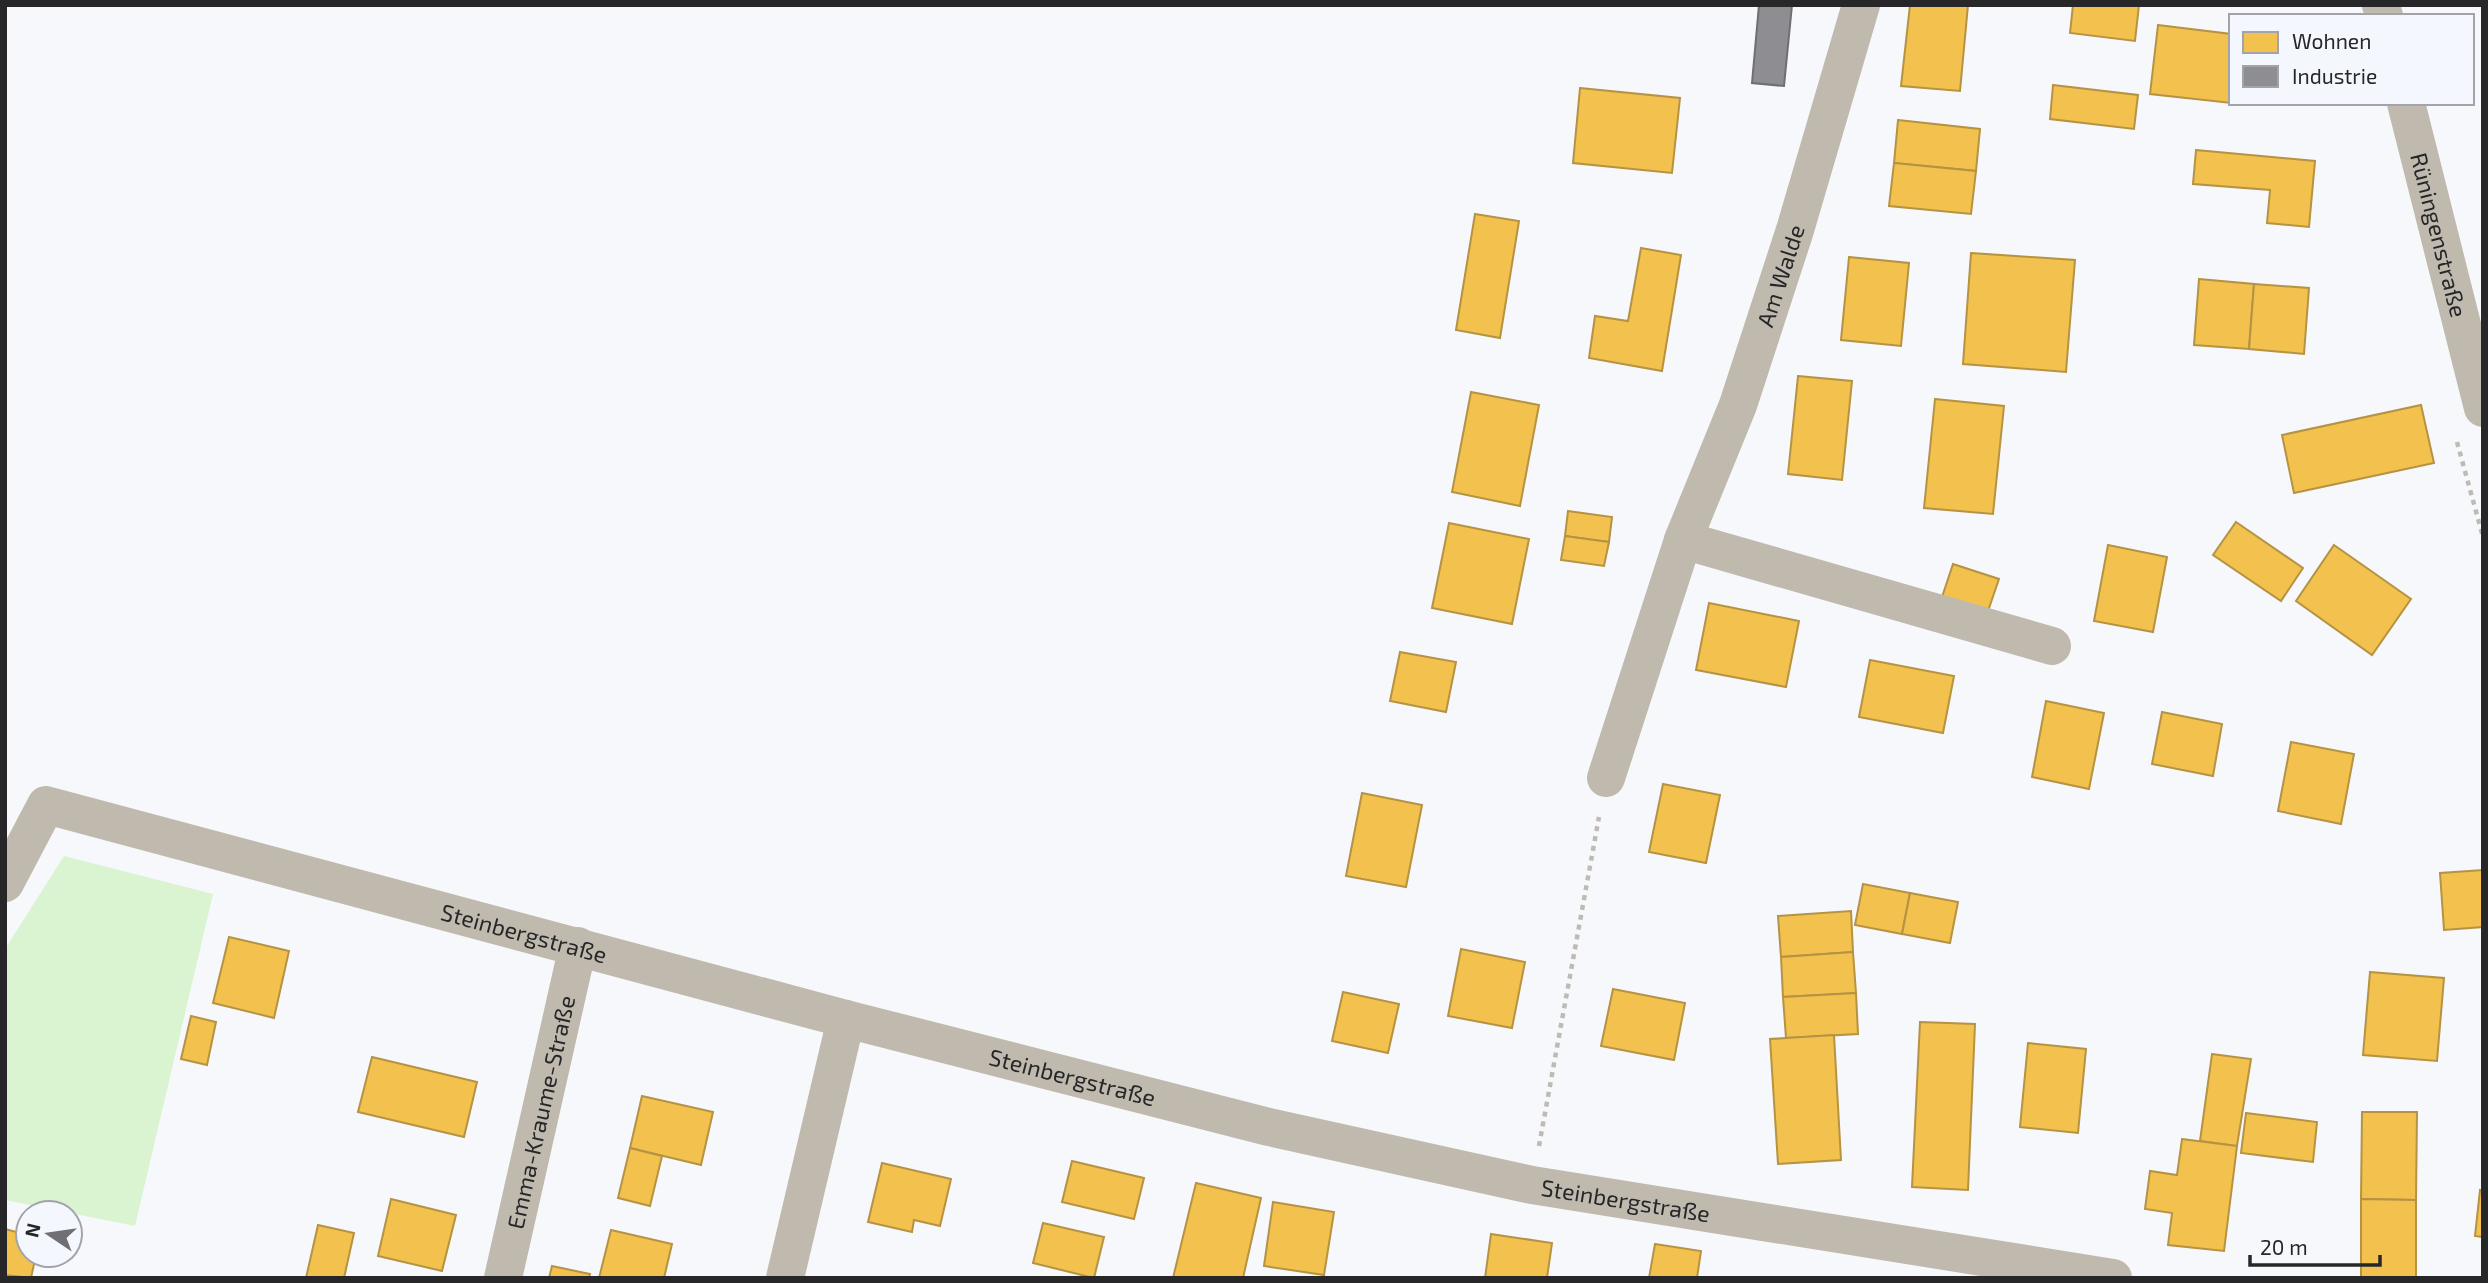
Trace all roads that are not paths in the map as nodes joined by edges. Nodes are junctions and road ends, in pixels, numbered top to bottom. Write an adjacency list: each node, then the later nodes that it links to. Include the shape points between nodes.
1 (1861, 5): 4 (street, Am Walde, via 1738,405)
2 (2407, 105): 3 (street, Rüningenstraße)
3 (2483, 408)
4 (1683, 540): 5 (street); 6 (street, Am Walde)
5 (2052, 646)
6 (1606, 778)
7 (5, 883): 8 (street, Steinbergstraße, via 46,805)
8 (578, 946): 9 (street, Steinbergstraße); 10 (street, Emma-Kraume-Straße)
9 (846, 1019): 11 (street); 12 (street, Steinbergstraße, via 1269,1127 1532,1185)
10 (503, 1278)
11 (785, 1278)
12 (2113, 1278)

